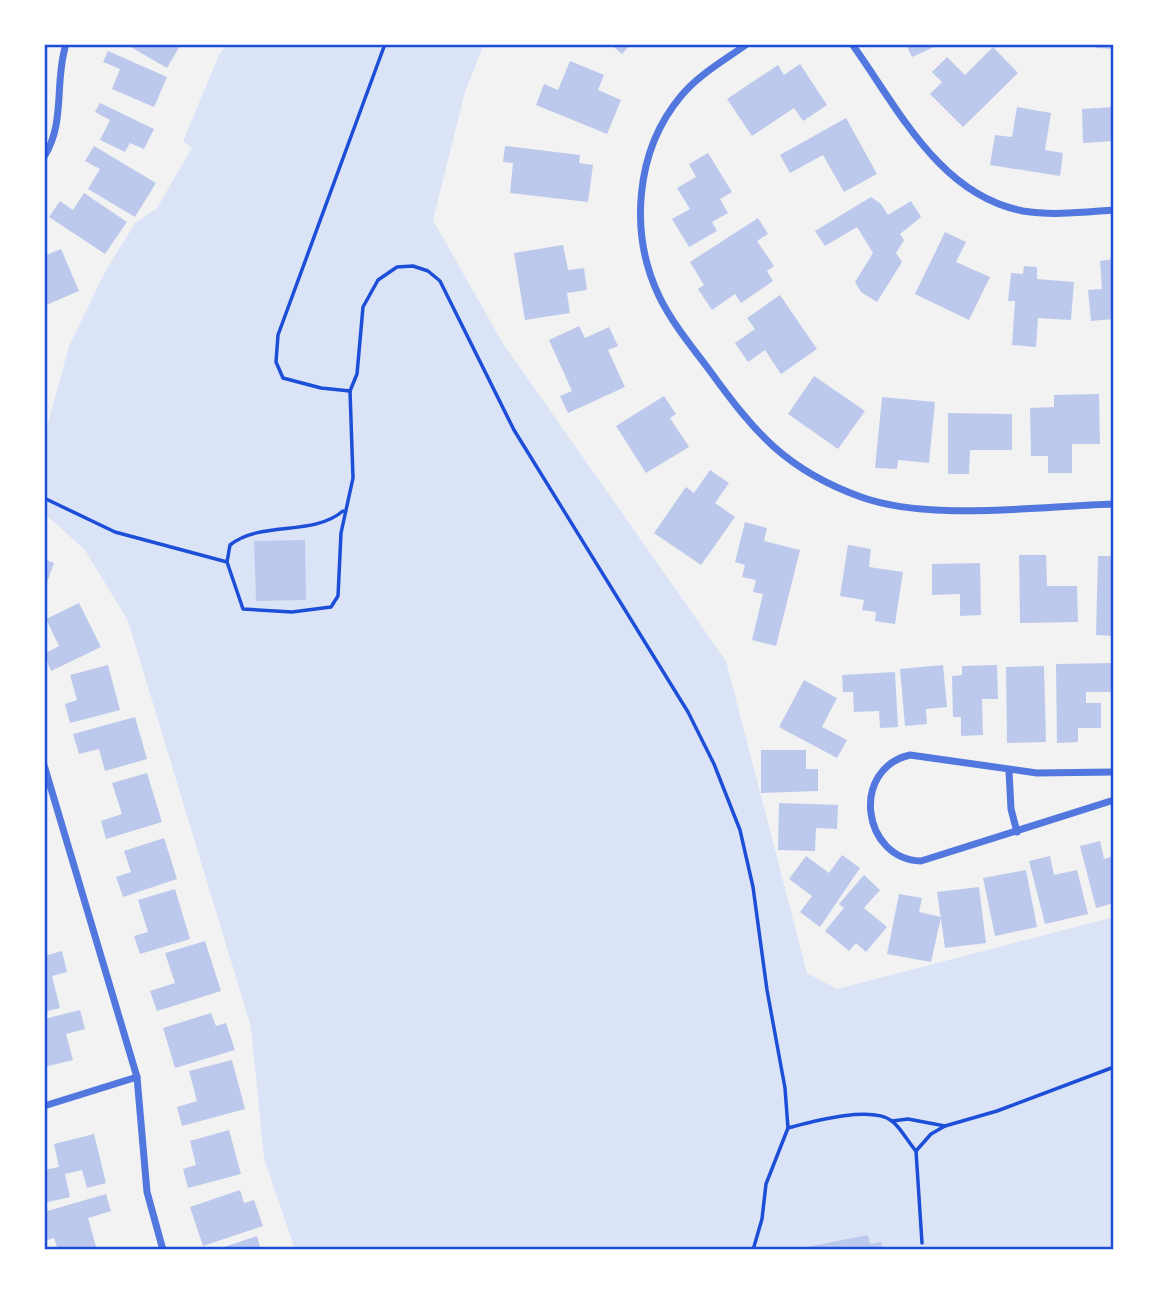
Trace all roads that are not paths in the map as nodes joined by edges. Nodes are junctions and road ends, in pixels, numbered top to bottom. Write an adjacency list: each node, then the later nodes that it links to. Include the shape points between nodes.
1 (66, 44): 4 (street, via 59,76 58,123)
2 (747, 44): 6 (street, via 694,83 671,110 649,160 640,215 643,252 660,298 744,417 793,463 878,502 931,510)
3 (852, 44): 5 (street, via 928,151 958,183 989,200 1025,211)
4 (44, 157)
5 (1114, 210)
6 (1114, 504)
7 (44, 765): 12 (street)
8 (1009, 771): 9 (street); 11 (street); 11 (street, via 910,755 892,761 881,772 871,804 883,843 903,860 931,860)
9 (1114, 772)
10 (1114, 800): 11 (street)
11 (1017, 832)
12 (137, 1077): 13 (street); 14 (street, via 147,1192)
13 (44, 1106)
14 (163, 1250)

